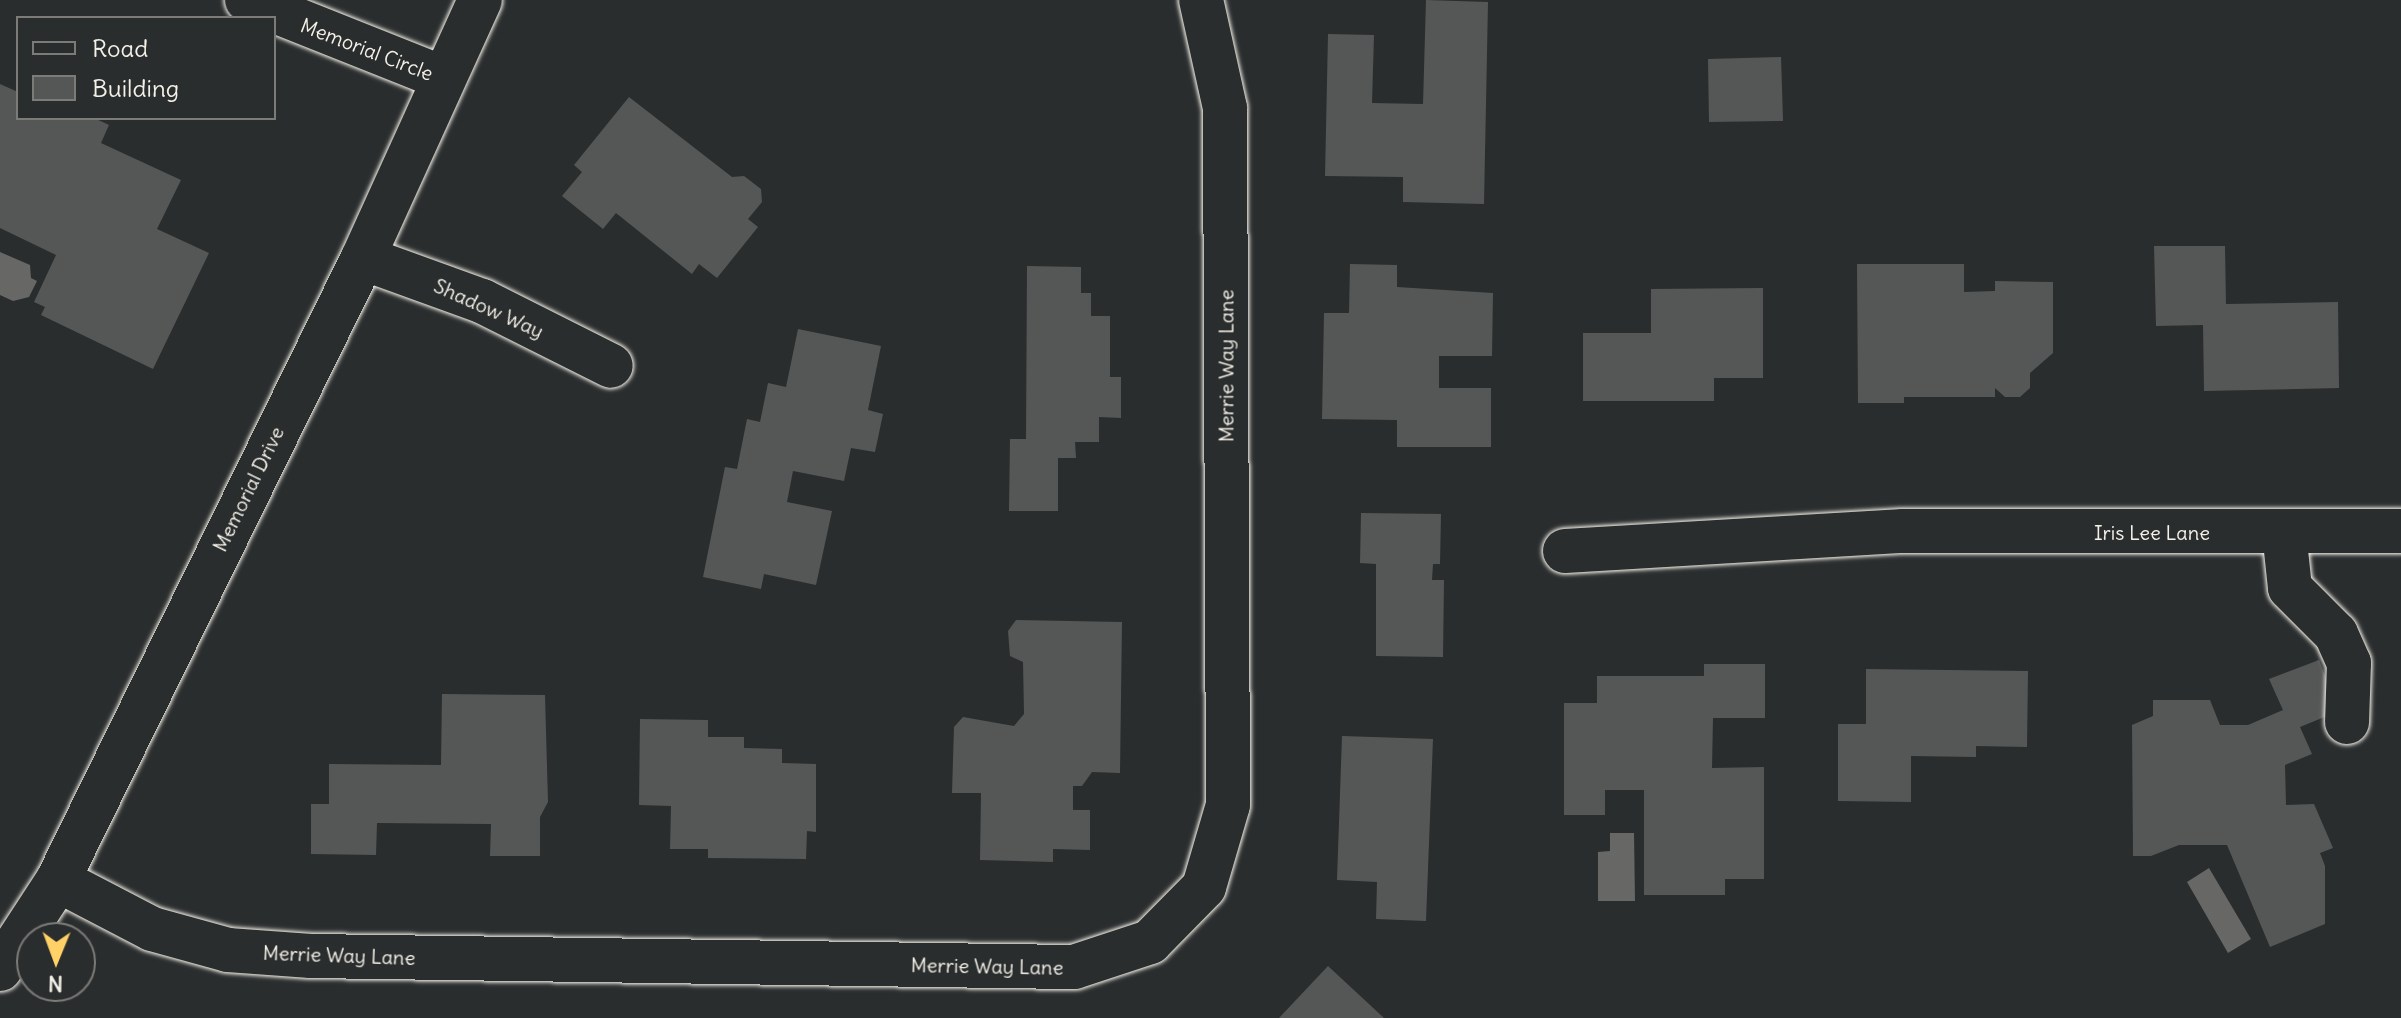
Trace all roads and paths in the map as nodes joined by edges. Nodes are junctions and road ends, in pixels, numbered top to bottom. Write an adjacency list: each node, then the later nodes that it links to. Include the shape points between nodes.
1 (247, 0): 4 (street, Memorial Circle)
2 (480, 0): 4 (street, Memorial Drive)
3 (1201, 0): 11 (street, Merrie Way Lane, via 1225,108 1228,805 1204,887 1150,942 1074,967 311,956 228,950 152,929)
4 (443, 78): 5 (street, Memorial Drive)
5 (363, 258): 6 (street, Shadow Way, via 482,301); 11 (street, Memorial Drive)
6 (611, 366)
7 (2401, 531): 8 (street, Iris Lee Lane)
8 (2284, 532): 9 (street, Iris Lee Lane, via 1903,531); 10 (street, via 2290,588 2336,634 2349,663)
9 (1565, 551)
10 (2347, 722)
11 (58, 880): 12 (street, Memorial Drive)
12 (0, 969)

